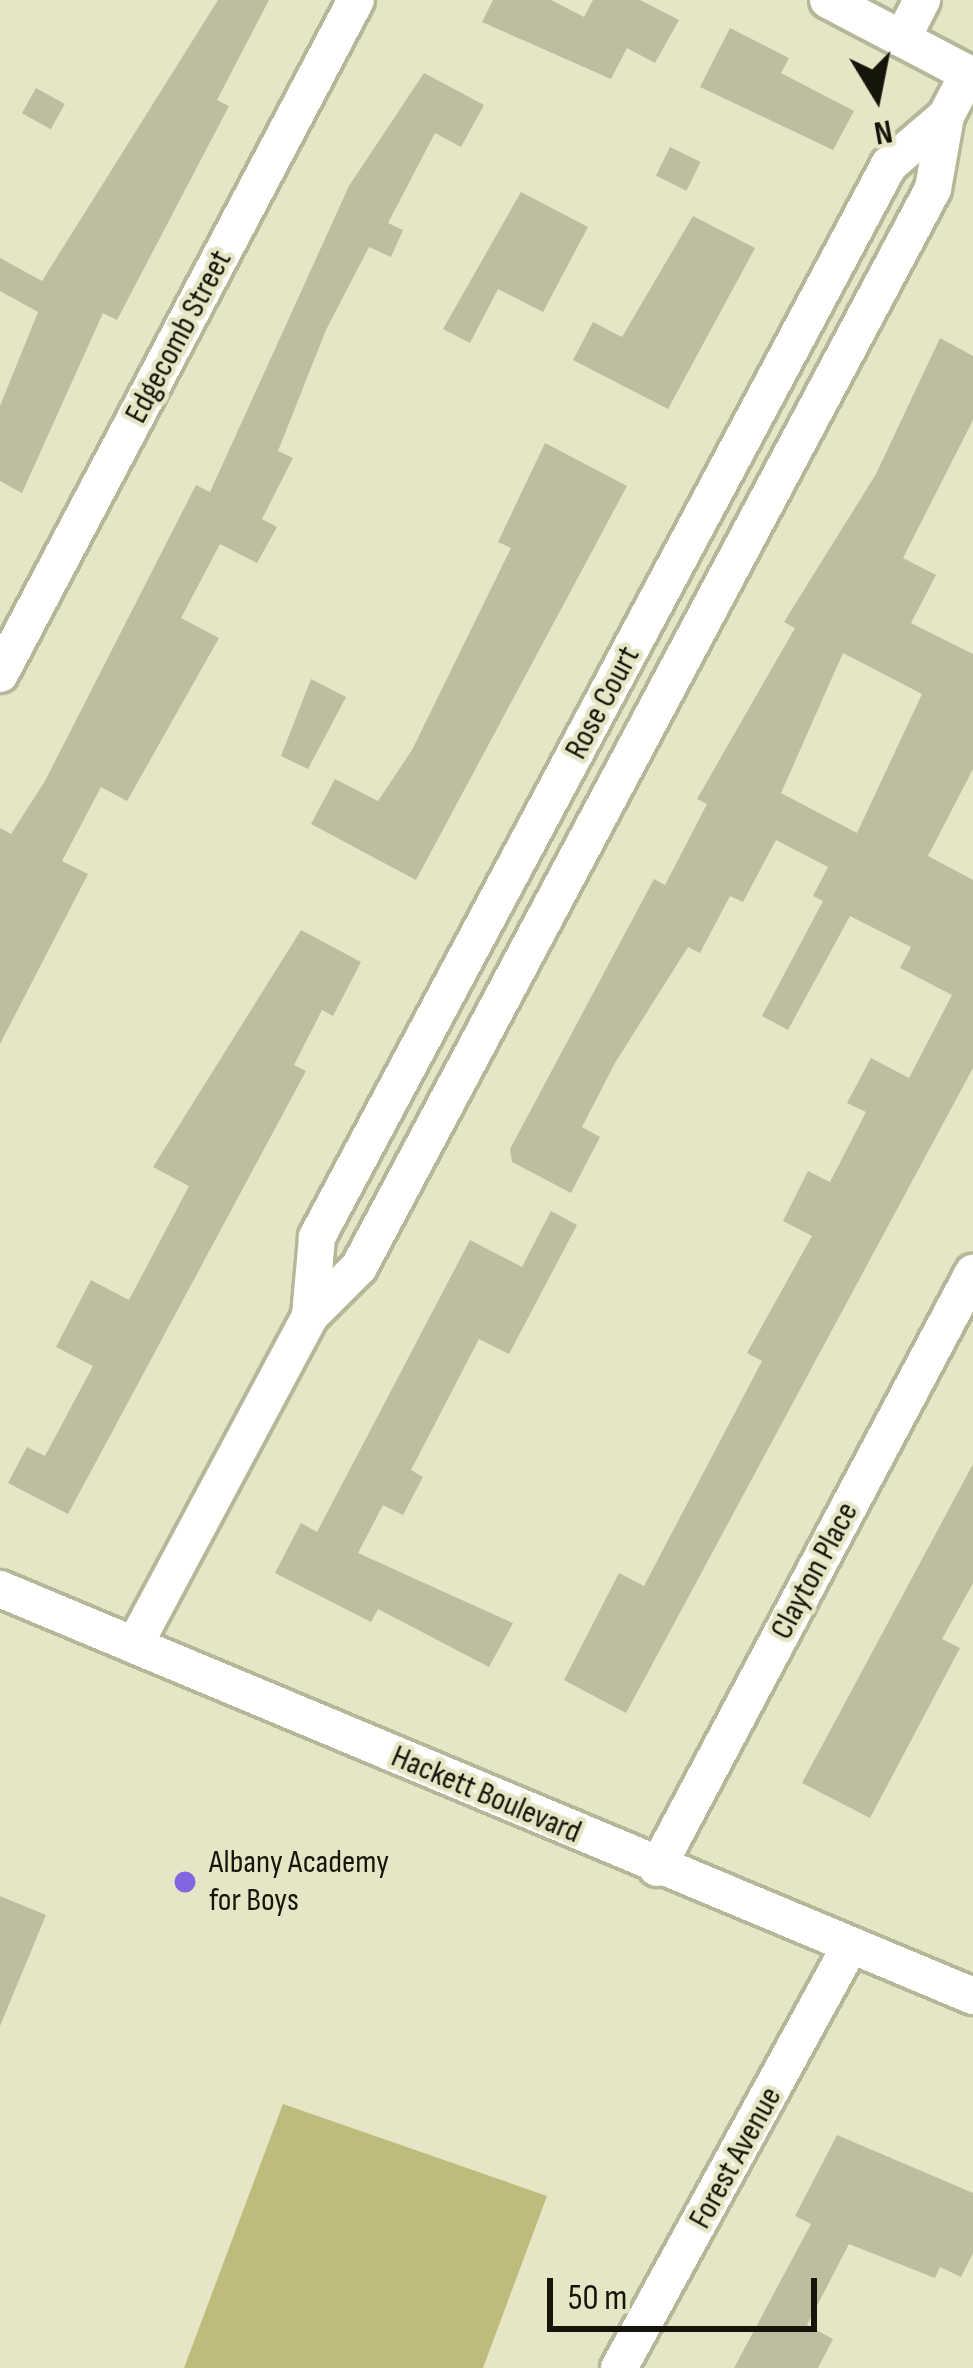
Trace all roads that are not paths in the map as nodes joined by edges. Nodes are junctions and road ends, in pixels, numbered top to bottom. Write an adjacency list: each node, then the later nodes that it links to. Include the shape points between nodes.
1 (356, 0): 7 (street, Edgecomb Street)
2 (828, 0): 4 (street)
3 (922, 0): 4 (street)
4 (902, 39): 5 (street)
5 (970, 75): 6 (street, Rose Court)
6 (946, 116): 9 (street, Rose Court, via 922,210 359,1267); 9 (street, Rose Court, via 890,165 328,1217)
7 (0, 674)
8 (973, 1274): 12 (street, Clayton Place)
9 (310, 1316): 11 (street, Rose Court)
10 (0, 1589): 11 (street, Hackett Boulevard)
11 (135, 1644): 12 (street, Hackett Boulevard)
12 (657, 1868): 13 (street, Hackett Boulevard)
13 (850, 1946): 14 (street, Hackett Boulevard); 15 (street, Forest Avenue)
14 (973, 1996)
15 (619, 2368)

